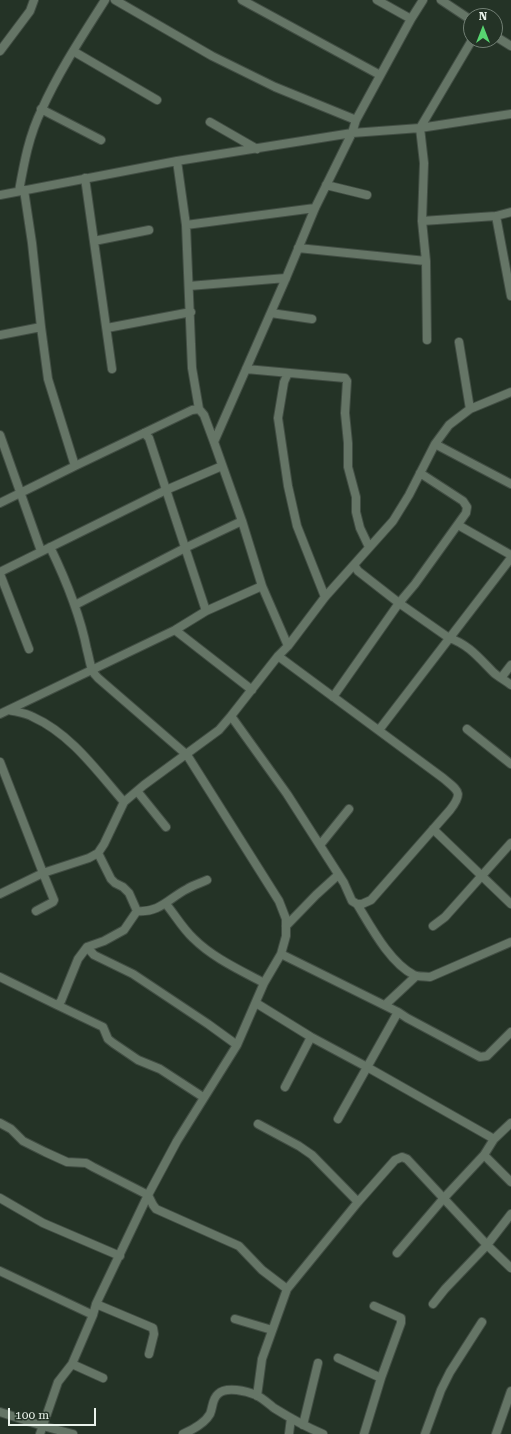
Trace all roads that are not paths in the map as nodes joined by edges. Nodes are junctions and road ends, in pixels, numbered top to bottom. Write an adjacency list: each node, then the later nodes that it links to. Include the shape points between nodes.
1 (34, 0): 11 (street, via 30,11)
2 (105, 0): 12 (street)
3 (115, 0): 17 (street, via 212,56 275,87)
4 (242, 0): 13 (street)
5 (377, 0): 9 (street)
6 (423, 0): 9 (street)
7 (441, 0): 8 (street)
8 (463, 15)
9 (412, 19): 13 (street)
10 (467, 48): 19 (street)
11 (0, 51)
12 (73, 51): 14 (street); 15 (street)
13 (380, 75): 17 (street)
14 (157, 100)
15 (41, 109): 21 (street); 26 (street, via 28,147)
16 (511, 114): 19 (street)
17 (356, 120): 20 (street)
18 (210, 122): 22 (street)
19 (420, 128): 20 (street); 32 (street, via 424,163)
20 (352, 134): 22 (street); 25 (street)
21 (101, 140)
22 (257, 149): 23 (street)
23 (177, 161): 24 (street); 33 (street)
24 (85, 178): 26 (street); 35 (street)
25 (326, 185): 28 (street); 29 (street)
26 (22, 191): 27 (street); 44 (street, via 32,243)
27 (0, 195)
28 (367, 195)
29 (315, 208): 33 (street); 36 (street)
30 (511, 212): 31 (street)
31 (496, 216): 32 (street); 40 (street)
32 (422, 221): 37 (street)
33 (186, 226): 39 (street)
34 (149, 230): 35 (street)
35 (94, 241): 45 (street)
36 (298, 248): 37 (street); 38 (street)
37 (426, 261): 47 (street)
38 (286, 278): 39 (street); 42 (street)
39 (189, 286): 41 (street)
40 (511, 296)
41 (190, 312): 45 (street); 53 (street, via 192,368)
42 (271, 313): 43 (street); 50 (street)
43 (312, 319)
44 (41, 327): 46 (street); 59 (street, via 48,379)
45 (107, 328): 49 (street)
46 (0, 335)
47 (427, 340)
48 (460, 342): 54 (street)
49 (112, 369)
50 (246, 369): 51 (street); 57 (street)
51 (288, 373): 69 (street, via 341,376 347,381 345,413 348,467 356,497 360,528); 76 (street, via 278,418 288,486 297,526)
52 (511, 392): 54 (street)
53 (199, 409): 55 (street); 57 (street, via 204,415)
54 (470, 409): 58 (street, via 449,425)
55 (144, 433): 59 (street); 63 (street, via 149,438)
56 (0, 435): 64 (street)
57 (214, 442): 60 (street)
58 (435, 444): 61 (street); 62 (street)
59 (75, 466): 64 (street)
60 (222, 466): 63 (street); 66 (street)
61 (420, 473): 67 (street, via 467,507); 69 (street, via 393,521)
62 (511, 484)
63 (166, 490): 68 (street); 70 (street)
64 (21, 492): 65 (street); 71 (street)
65 (0, 503)
66 (242, 521): 70 (street); 75 (street)
67 (458, 525): 72 (street); 77 (street)
68 (50, 547): 71 (street); 78 (street)
69 (369, 547): 73 (street)
70 (185, 548): 78 (street); 79 (street)
71 (41, 552): 74 (street)
72 (511, 557): 81 (street)
73 (354, 565): 76 (street); 77 (street)
74 (0, 573): 83 (street)
75 (262, 586): 79 (street); 82 (street)
76 (325, 597): 82 (street)
77 (399, 603): 81 (street); 90 (street)
78 (75, 605): 86 (street)
79 (206, 611): 80 (street)
80 (175, 630): 86 (street); 89 (street)
81 (448, 638): 87 (street, via 471,649); 95 (street)
82 (288, 646): 84 (street)
83 (29, 649)
84 (278, 656): 89 (street); 90 (street)
85 (511, 665): 87 (street)
86 (92, 669): 91 (street); 96 (street, via 94,675)
87 (501, 678): 88 (street)
88 (511, 685)
89 (252, 690): 93 (street)
90 (332, 697): 95 (street)
91 (9, 710): 92 (street); 100 (street, via 32,716 63,735)
92 (0, 714)
93 (231, 716): 96 (street, via 218,730); 105 (street, via 288,794)
94 (466, 729): 98 (street)
95 (379, 730): 103 (street, via 457,790 457,801)
96 (186, 755): 99 (street); 117 (street, via 280,901)
97 (0, 762): 107 (street)
98 (511, 764)
99 (137, 791): 100 (street); 102 (street)
100 (124, 802): 106 (street)
101 (349, 809): 105 (street)
102 (166, 827)
103 (433, 829): 109 (street); 113 (street, via 371,900)
104 (511, 843): 109 (street)
105 (320, 845): 108 (street)
106 (98, 853): 107 (street); 116 (street, via 111,879 129,893)
107 (42, 873): 111 (street); 115 (street, via 54,900)
108 (338, 875): 113 (street, via 352,901); 117 (street)
109 (482, 876): 114 (street); 118 (street, via 445,917)
110 (207, 880): 112 (street, via 187,889)
111 (0, 894)
112 (166, 904): 116 (street, via 149,911); 124 (street, via 192,938 203,947)
113 (357, 904): 122 (street, via 388,952)
114 (511, 904)
115 (36, 911)
116 (137, 911): 120 (street, via 124,930)
117 (286, 926): 121 (street, via 286,936)
118 (433, 926)
119 (511, 942): 122 (street, via 430,977)
120 (88, 947): 126 (street, via 78,960); 131 (street, via 94,955 133,974)
121 (280, 954): 124 (street); 127 (street)
122 (416, 976): 127 (street)
123 (0, 977): 126 (street)
124 (264, 984): 125 (street)
125 (256, 1003): 130 (street); 131 (street)
126 (57, 1005): 134 (street, via 103,1027 108,1039 113,1043)
127 (385, 1005): 128 (street)
128 (398, 1012): 129 (street, via 480,1057 487,1056); 132 (street)
129 (511, 1032)
130 (311, 1037): 132 (street); 133 (street)
131 (237, 1045): 134 (street)
132 (367, 1067): 135 (street); 139 (street)
133 (285, 1087)
134 (203, 1097): 142 (street)
135 (338, 1119)
136 (0, 1123): 142 (street, via 30,1145 67,1162 86,1163)
137 (511, 1123): 139 (street)
138 (258, 1124): 145 (street, via 312,1155)
139 (494, 1139): 140 (street)
140 (484, 1155): 141 (street); 144 (street)
141 (511, 1182)
142 (148, 1195): 149 (street); 152 (street, via 156,1209 239,1246 262,1270)
143 (0, 1198): 149 (street, via 43,1223)
144 (443, 1199): 145 (street, via 402,1157 395,1160); 147 (street); 148 (street)
145 (358, 1202): 152 (street)
146 (511, 1214): 147 (street)
147 (487, 1246): 150 (street); 154 (street, via 445,1288)
148 (397, 1252)
149 (120, 1256): 153 (street)
150 (511, 1268)
151 (0, 1271): 156 (street)
152 (287, 1289): 159 (street)
153 (96, 1304): 156 (street); 160 (street, via 153,1328 154,1334)
154 (433, 1304)
155 (374, 1306): 165 (street, via 401,1318)
156 (93, 1315): 162 (street)
157 (235, 1319): 159 (street)
158 (482, 1322): 179 (street, via 450,1372)
159 (272, 1330): 167 (street, via 262,1359)
160 (148, 1354)
161 (338, 1358): 165 (street)
162 (72, 1364): 164 (street); 171 (street, via 58,1382)
163 (318, 1364): 170 (street)
164 (103, 1378)
165 (381, 1378): 178 (street)
166 (511, 1391): 180 (street)
167 (257, 1396): 169 (street); 172 (street, via 235,1390 218,1393 210,1414)
168 (0, 1412): 171 (street)
169 (291, 1418): 170 (street); 176 (street)
170 (303, 1425): 177 (street)
171 (43, 1426): 173 (street); 174 (street)
172 (193, 1432): 175 (street)
173 (40, 1434)
174 (73, 1434)
175 (183, 1434)
176 (289, 1434)
177 (323, 1434)
178 (364, 1434)
179 (425, 1434)
180 (496, 1434)

